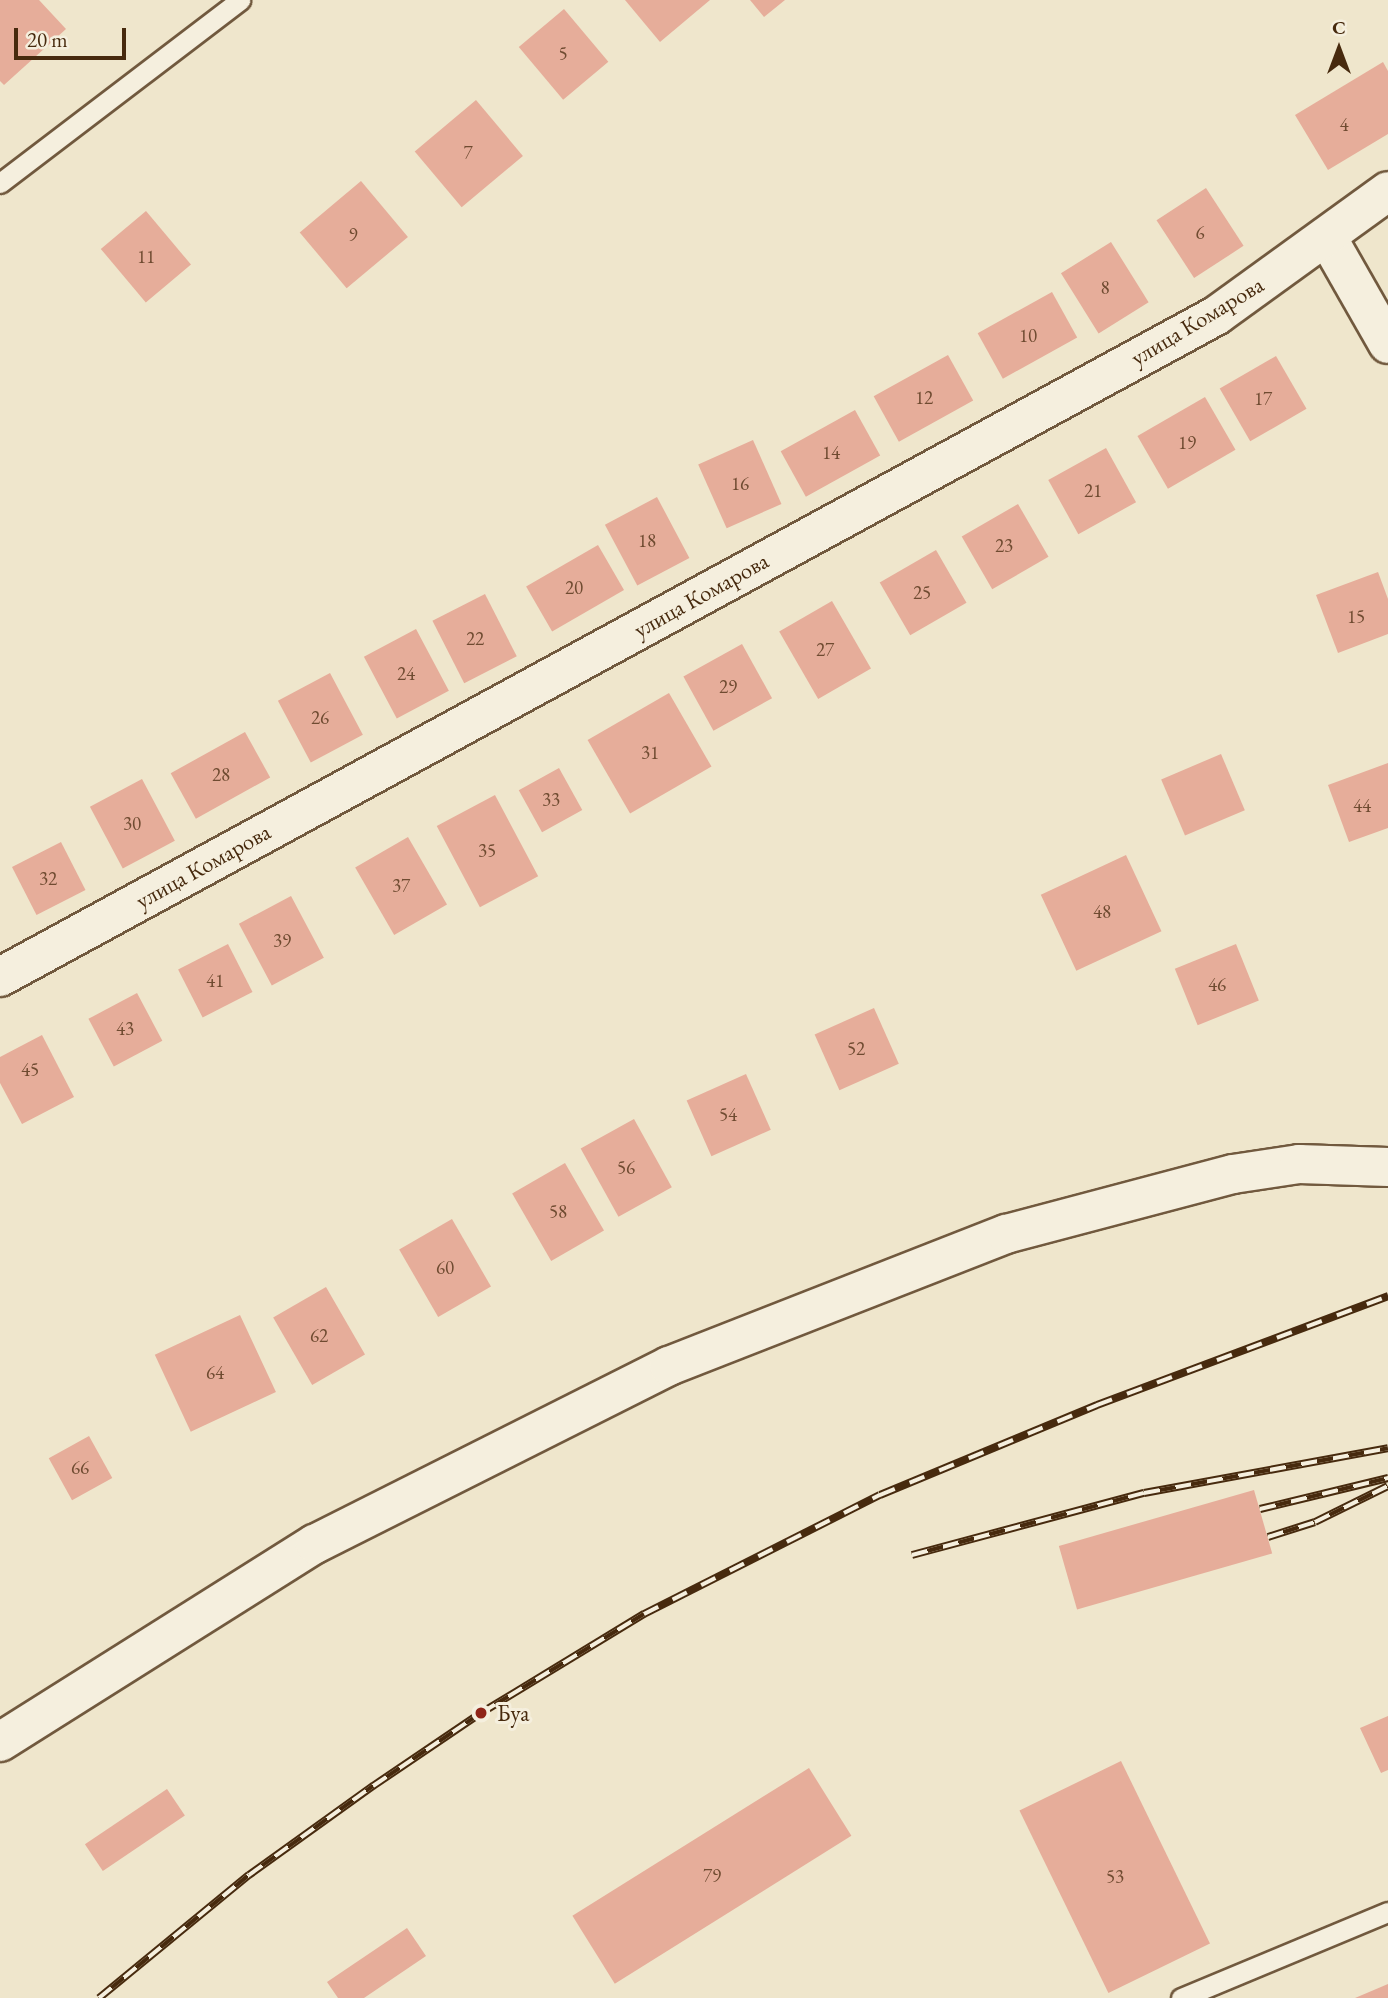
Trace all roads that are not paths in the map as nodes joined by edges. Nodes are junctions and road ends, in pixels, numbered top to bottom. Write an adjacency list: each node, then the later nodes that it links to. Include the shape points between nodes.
1 (234, 2): 2 (lane)
2 (0, 183)
3 (1388, 191): 4 (street, улица Комарова)
4 (1327, 237): 5 (street); 6 (street, улица Комарова, via 1217,315)
5 (1388, 344)
6 (0, 977)
7 (1388, 1167): 8 (street, via 1299,1164 1233,1174 1006,1234 669,1366 315,1544)
8 (0, 1742)
9 (1388, 1912): 10 (lane)
10 (1181, 1998)

